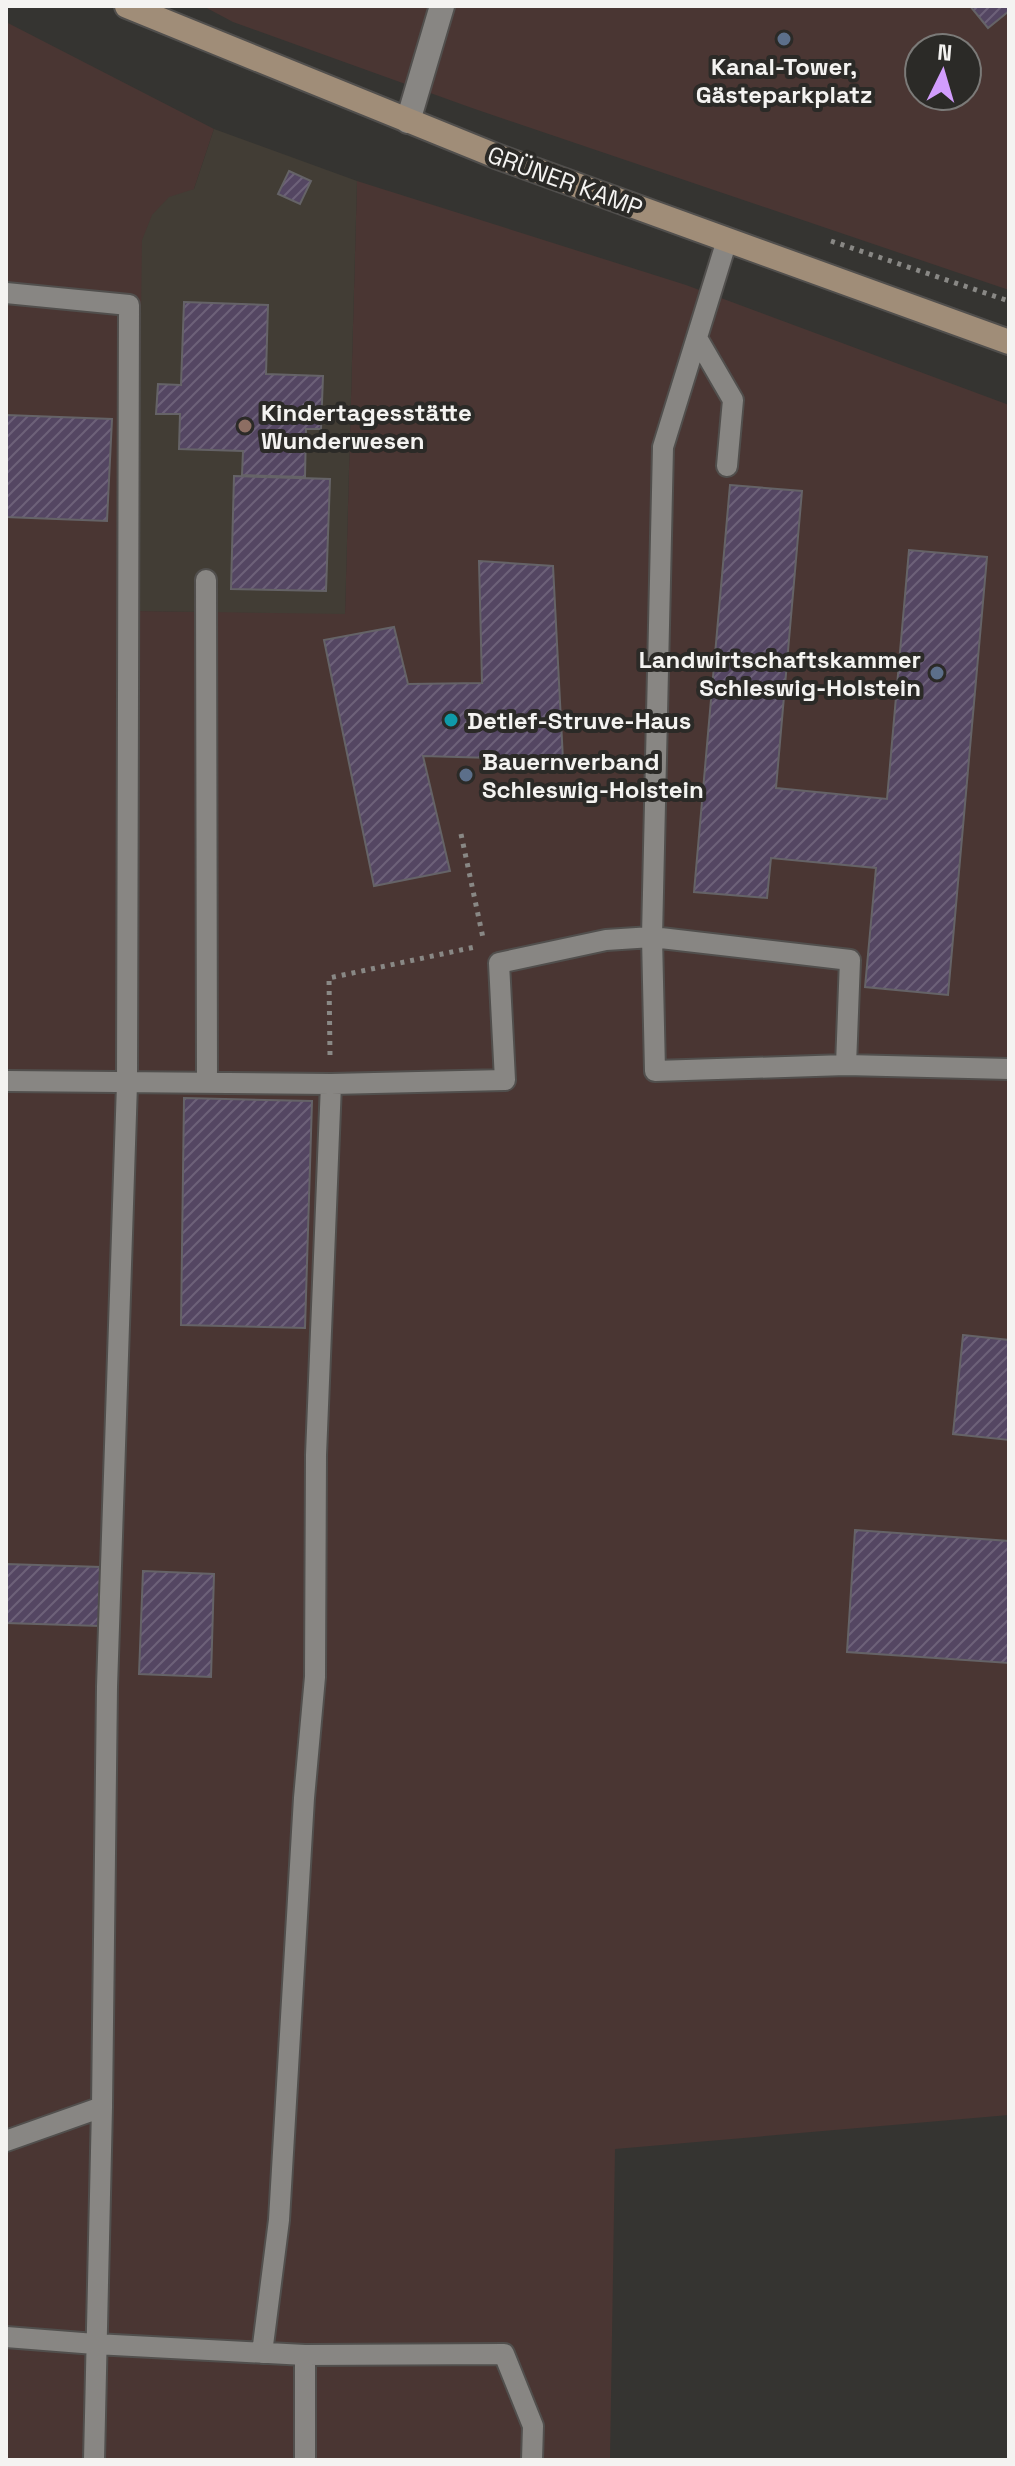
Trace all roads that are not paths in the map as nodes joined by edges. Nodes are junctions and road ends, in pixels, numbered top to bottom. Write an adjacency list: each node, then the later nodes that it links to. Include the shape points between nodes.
1 (127, 6): 3 (street, GRÜNER KAMP)
2 (442, 6): 3 (street)
3 (408, 121): 4 (street, GRÜNER KAMP)
4 (727, 240): 6 (lane); 7 (street, GRÜNER KAMP)
5 (6, 293): 15 (lane, via 129,305)
6 (697, 338): 8 (lane, via 733,400); 10 (lane, via 663,447)
7 (1009, 342)
8 (727, 466)
9 (206, 580): 14 (lane)
10 (652, 937): 11 (lane, via 850,960); 11 (lane, via 655,1071); 16 (lane, via 606,940 499,963 505,1080)
11 (846, 1065): 12 (lane)
12 (1009, 1069)
13 (6, 1081): 15 (lane)
14 (207, 1083): 15 (lane); 16 (lane)
15 (127, 1084): 17 (lane, via 107,1687)
16 (331, 1084): 21 (lane, via 316,1455 315,1677 279,2220)
17 (102, 2107): 18 (lane); 20 (lane)
18 (6, 2141)
19 (6, 2337): 20 (lane)
20 (95, 2344): 21 (lane); 23 (lane)
21 (262, 2353): 22 (lane)
22 (305, 2355): 24 (lane); 25 (lane, via 504,2354 533,2426)
23 (94, 2460)
24 (305, 2460)
25 (532, 2460)

